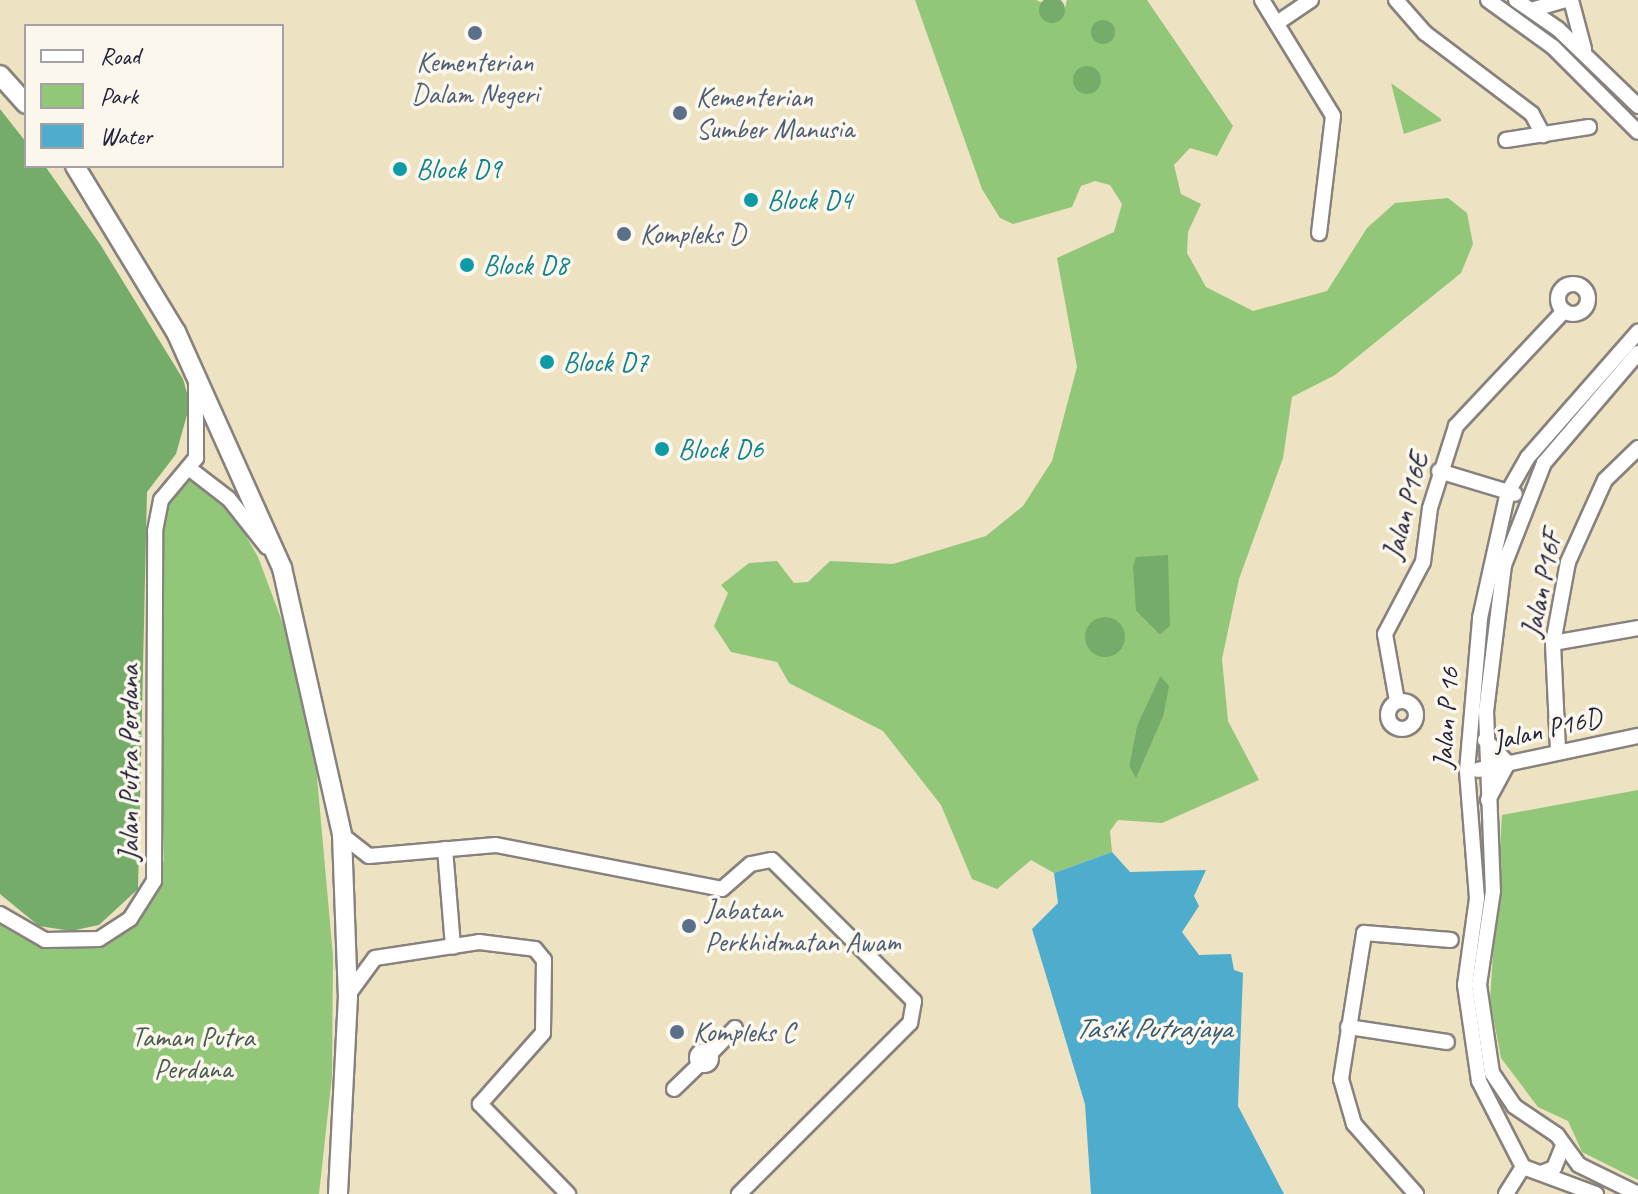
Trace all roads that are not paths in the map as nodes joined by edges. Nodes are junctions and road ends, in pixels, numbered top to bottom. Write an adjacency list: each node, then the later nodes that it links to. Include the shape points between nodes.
1 (1262, 0): 8 (street)
2 (1311, 0): 8 (street)
3 (1396, 0): 17 (street, via 1425,33 1532,114)
4 (1516, 0): 7 (street)
5 (1568, 0): 7 (street); 9 (street); 10 (street)
6 (1489, 1): 9 (street); 12 (street)
7 (1530, 10): 9 (street)
8 (1277, 23): 20 (street, via 1333,116)
9 (1558, 29): 10 (street); 12 (street)
10 (1586, 54): 14 (street)
11 (0, 75): 13 (main road)
12 (1599, 88): 16 (street)
13 (24, 102)
14 (1638, 106)
15 (1589, 127): 17 (street)
16 (1638, 132)
17 (1543, 135): 18 (street)
18 (1506, 140)
19 (76, 168): 24 (main road)
20 (1319, 233)
21 (1564, 311): 27 (street, Jalan P16E, via 1456,426)
22 (1638, 332): 28 (street, Jalan P 16, via 1545,436)
23 (1638, 353): 29 (street, Jalan P 16, via 1573,424)
24 (194, 372): 26 (street, via 198,444); 30 (main road)
25 (1638, 448): 32 (street, Jalan P16F, via 1605,480 1582,519)
26 (190, 469): 30 (street, via 229,499); 43 (street, Jalan Putra Perdana, via 161,500 155,531 154,881 130,919 99,939 45,940)
27 (1439, 471): 28 (street); 33 (street, Jalan P16E, via 1423,562 1385,634)
28 (1508, 492): 29 (street); 39 (street, Jalan P 16, via 1480,618)
29 (1525, 498): 35 (street, Jalan P 16, via 1493,628)
30 (282, 568): 41 (main road)
31 (1638, 628): 32 (street)
32 (1553, 643): 36 (street, Jalan P16F)
33 (1397, 701)
34 (1638, 736): 36 (street, Jalan P16D)
35 (1485, 740): 37 (street); 38 (street, Jalan P 16)
36 (1558, 750): 37 (street, Jalan P16D)
37 (1508, 763): 38 (street, Jalan P16D); 40 (street)
38 (1484, 769): 39 (street, Jalan P16D); 40 (street, Jalan P 16)
39 (1467, 771): 52 (street, Jalan P 16, via 1477,898 1465,985 1468,1042 1493,1110)
40 (1486, 808): 51 (street, Jalan P 16, via 1493,891 1479,985 1492,1073)
41 (342, 835): 42 (street, via 369,856); 46 (main road)
42 (445, 849): 45 (street); 60 (street, via 496,845 722,889 751,864 772,860 914,1001 910,1023)
43 (0, 914)
44 (1451, 940): 47 (street, via 1364,933)
45 (453, 947): 46 (street, via 375,958); 59 (street, via 520,943 544,960 543,1033 480,1104)
46 (348, 996): 55 (main road)
47 (1348, 1027): 49 (street); 61 (street, via 1341,1079 1347,1111)
48 (735, 1028): 50 (street)
49 (1447, 1042)
50 (674, 1089)
51 (1538, 1127): 52 (street); 53 (street, Jalan P 16, via 1557,1135)
52 (1517, 1145): 54 (street, Jalan P 16)
53 (1562, 1148): 56 (street, via 1554,1168); 64 (street, Jalan P 16, via 1599,1179)
54 (1523, 1167): 56 (street); 62 (street)
55 (342, 1173): 57 (main road); 58 (main road)
56 (1541, 1173): 63 (street)
57 (338, 1194)
58 (349, 1194)
59 (568, 1194)
60 (739, 1194)
61 (1416, 1194)
62 (1506, 1194)
63 (1596, 1194)
64 (1638, 1194)

